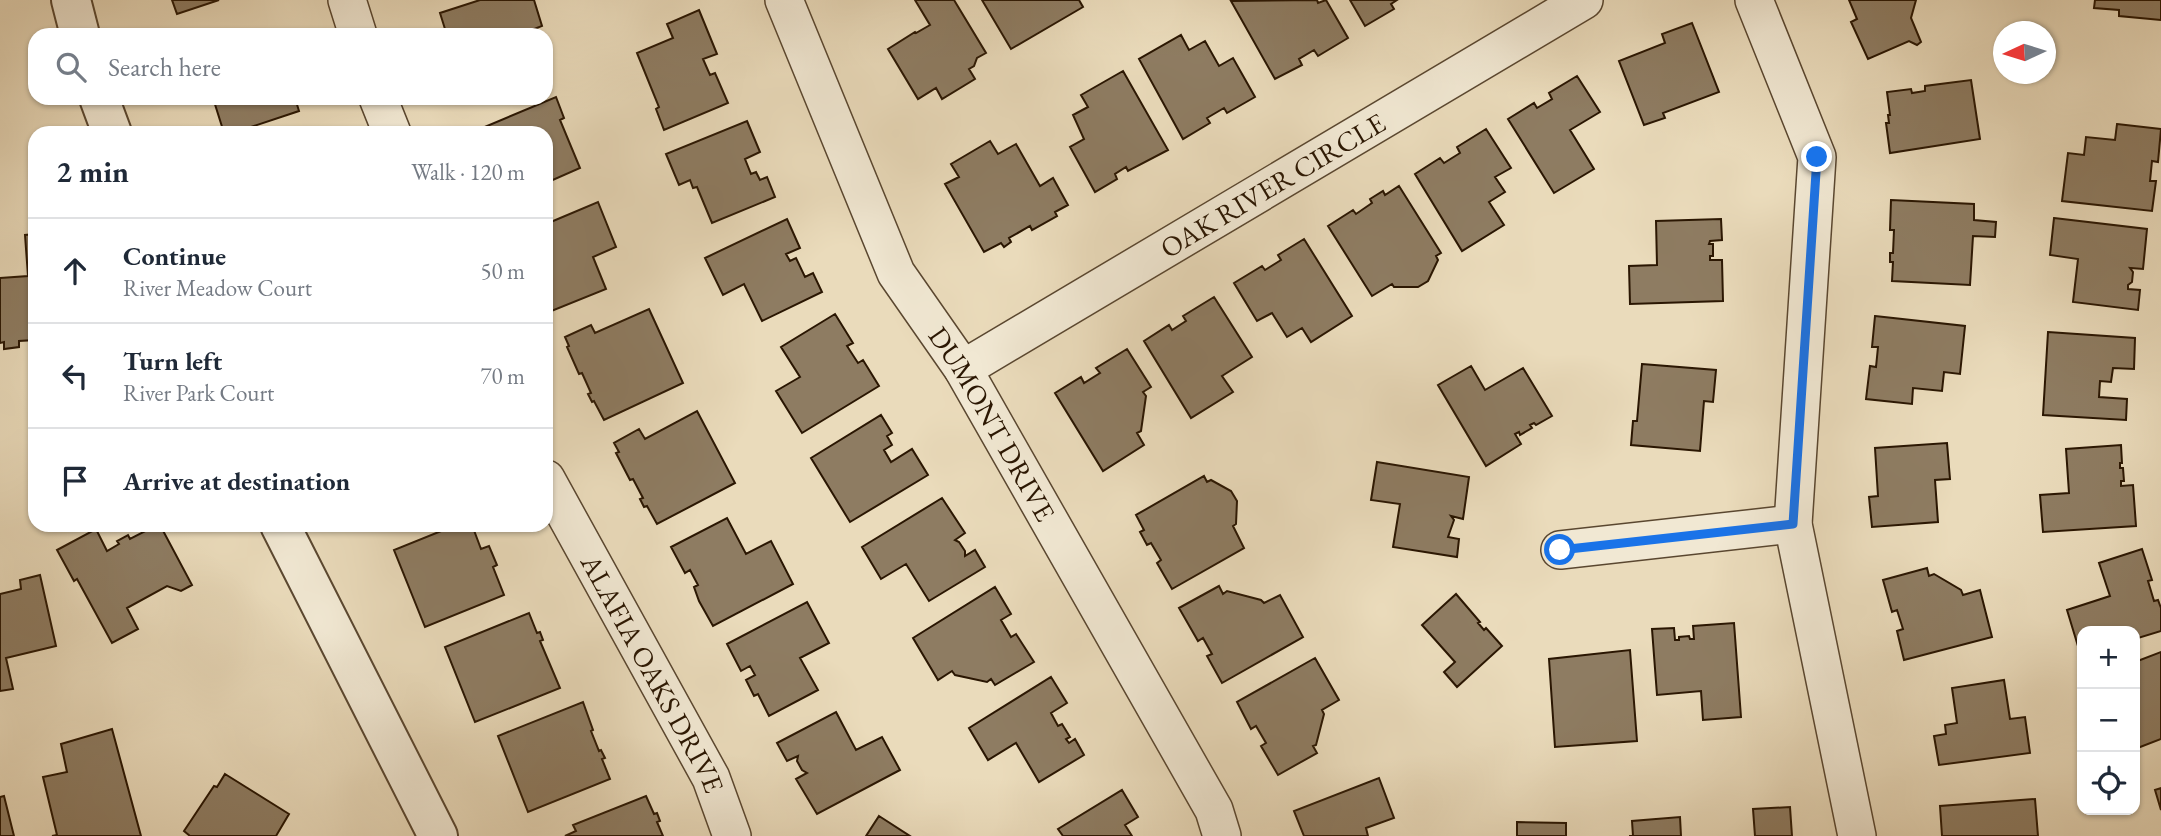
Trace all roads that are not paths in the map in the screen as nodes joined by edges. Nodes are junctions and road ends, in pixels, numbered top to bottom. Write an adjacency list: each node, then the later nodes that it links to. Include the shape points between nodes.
1 (71, 0): 6 (street)
2 (348, 0): 7 (street)
3 (784, 0): 12 (street, DUMONT DRIVE, via 896,273)
4 (1584, 0): 12 (street, OAK RIVER CIRCLE)
5 (1754, 0): 14 (street, via 1817,157)
6 (78, 28)
7 (356, 28)
8 (102, 105): 10 (street)
9 (381, 105): 11 (street)
10 (109, 126)
11 (389, 126)
12 (963, 369): 19 (street, DUMONT DRIVE, via 1208,798)
13 (553, 492): 18 (street, ALAFIA OAKS DRIVE, via 711,778)
14 (1793, 524): 16 (street); 20 (street)
15 (283, 532): 17 (street)
16 (1560, 550)
17 (438, 836)
18 (732, 836)
19 (1222, 836)
20 (1857, 836)

